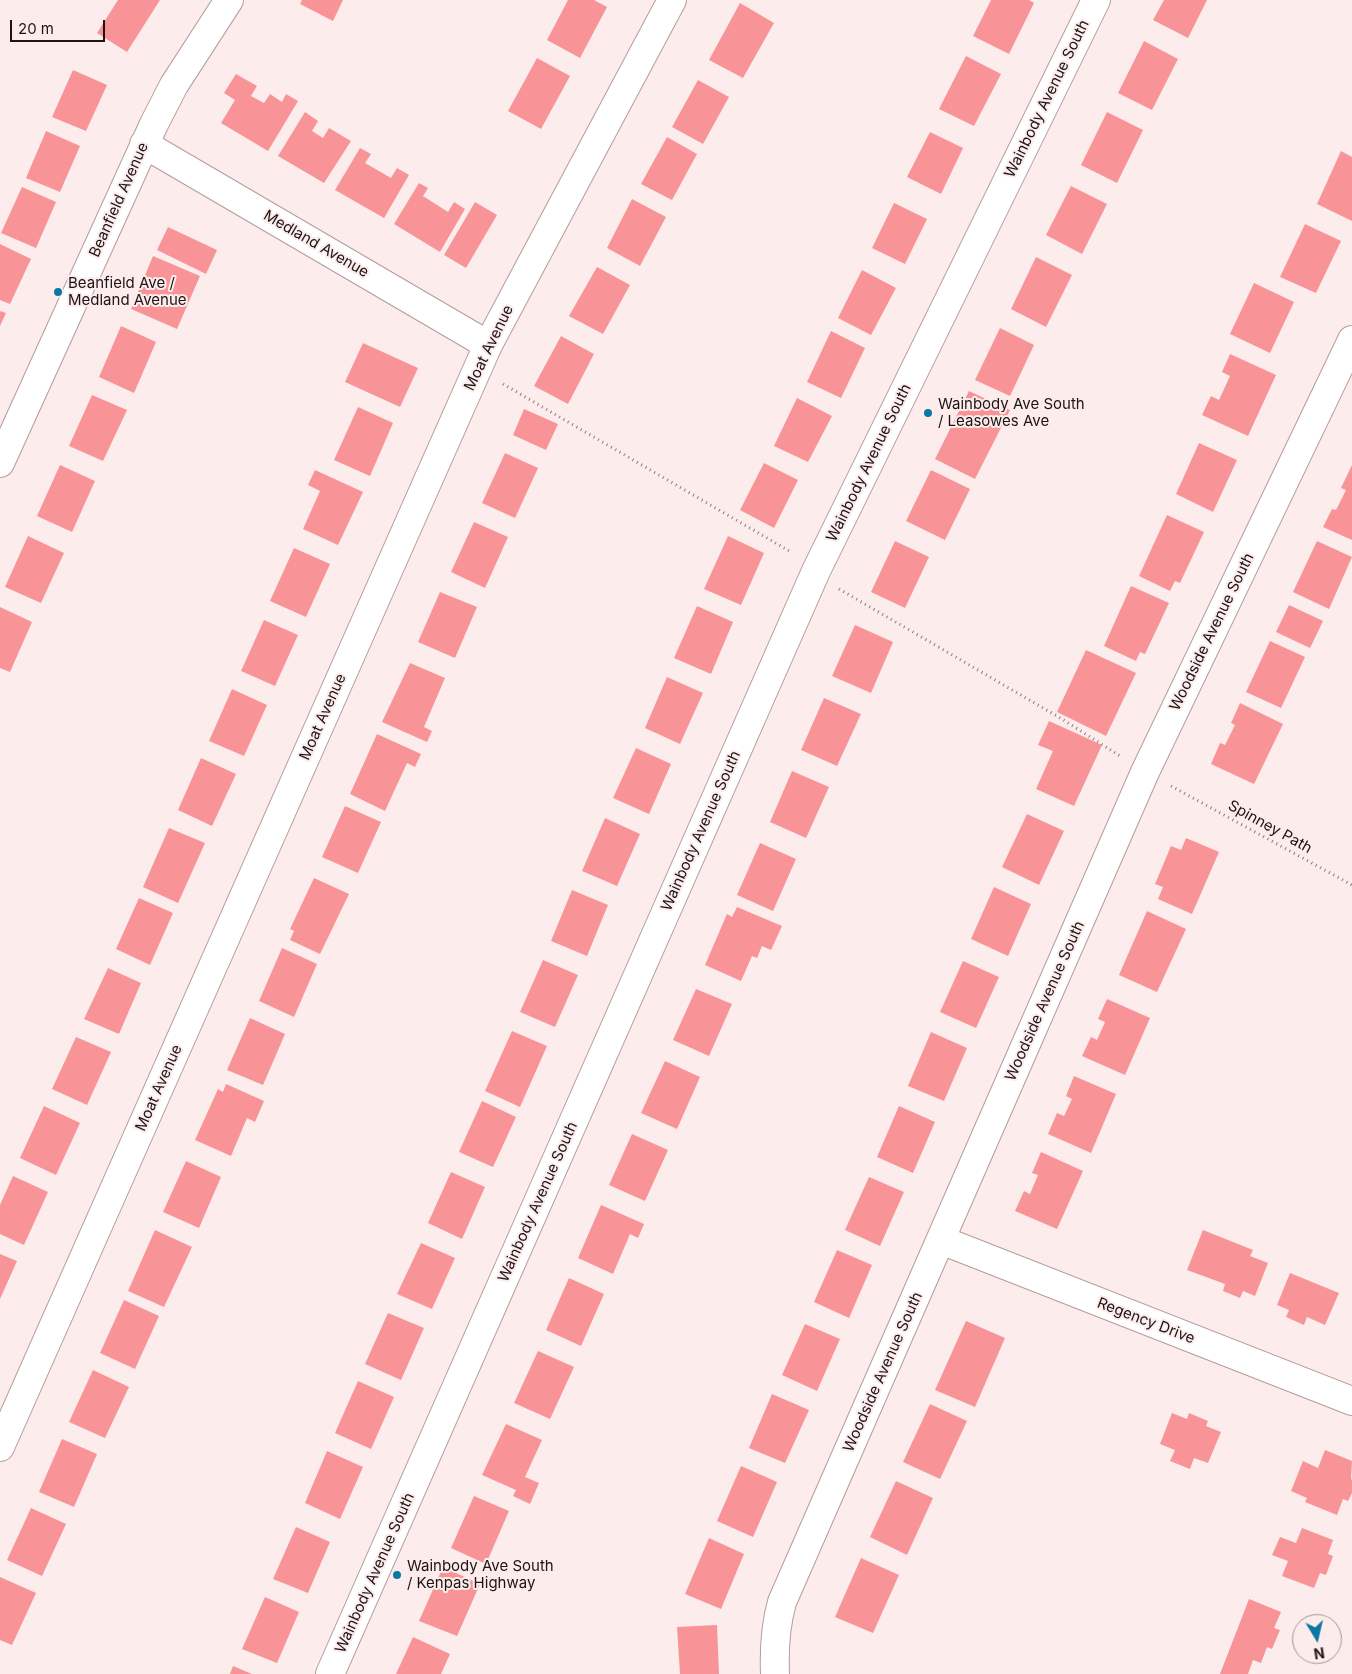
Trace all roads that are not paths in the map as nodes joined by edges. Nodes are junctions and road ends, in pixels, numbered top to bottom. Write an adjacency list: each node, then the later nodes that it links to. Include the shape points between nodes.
1 (229, 0): 4 (street, Beanfield Avenue, via 174,84)
2 (672, 0): 6 (street, Moat Avenue)
3 (1096, 0): 11 (street, Wainbody Avenue South, via 816,571)
4 (144, 144): 6 (street, Medland Avenue); 7 (street, Beanfield Avenue)
5 (1352, 340): 8 (street, Woodside Avenue South, via 1145,772)
6 (483, 357): 10 (street, Moat Avenue)
7 (0, 463)
8 (941, 1240): 9 (street, Regency Drive); 12 (street, Woodside Avenue South, via 782,1602 776,1623)
9 (1352, 1401)
10 (0, 1447)
11 (330, 1674)
12 (775, 1674)

